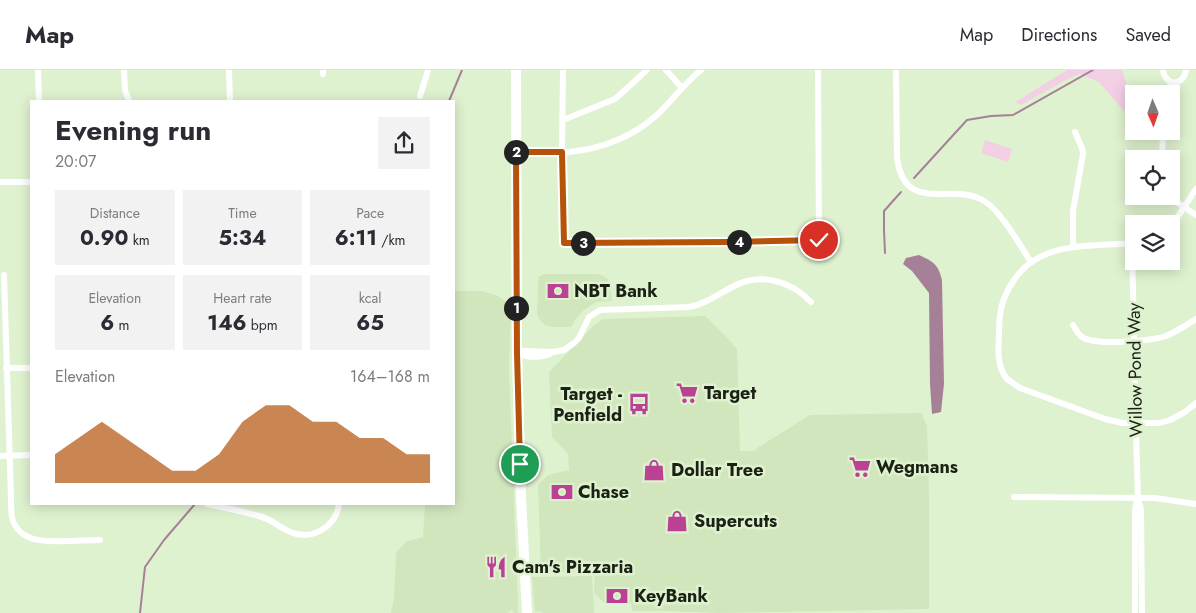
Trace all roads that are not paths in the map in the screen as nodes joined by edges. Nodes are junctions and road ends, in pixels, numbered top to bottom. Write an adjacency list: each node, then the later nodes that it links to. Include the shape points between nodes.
1 (38, 70): 18 (street)
2 (124, 70): 19 (street)
3 (229, 70): 20 (street)
4 (428, 70): 17 (street)
5 (516, 70): 23 (main road)
6 (563, 70): 21 (street)
7 (647, 70): 21 (street, via 615,98)
8 (666, 70): 16 (street)
9 (701, 70): 16 (street)
10 (818, 70): 24 (street, via 819,240 564,243)
11 (896, 70): 34 (street, via 897,158 906,182 928,194 969,195 983,200 995,210)
12 (1163, 70): 14 (street, via 1165,78)
13 (1186, 70): 14 (street, via 1182,79)
14 (1171, 82): 15 (street)
15 (1170, 85)
16 (682, 88): 24 (street, via 649,122 628,135 596,148)
17 (420, 96)
18 (39, 100)
19 (129, 100)
20 (230, 100)
21 (563, 120): 24 (street)
22 (1075, 132): 33 (street, via 1083,154 1073,211)
23 (516, 152): 24 (street); 41 (main road)
24 (562, 152)
25 (0, 182): 26 (street)
26 (30, 182)
27 (1196, 189): 29 (street)
28 (1180, 204): 29 (street)
29 (1184, 208): 30 (street); 31 (street)
30 (1179, 215)
31 (1196, 215)
32 (1125, 244): 33 (street)
33 (1073, 247): 34 (street, via 1040,256)
34 (1031, 262): 45 (street, via 1020,271 1007,291 999,316 999,361 1008,380 1020,388 1104,419)
35 (1134, 270): 40 (street, Willow Pond Way)
36 (4, 276): 42 (street)
37 (811, 302): 41 (street, via 792,287 776,281 747,282 698,306 600,310 590,317 579,338 564,350)
38 (1196, 319): 40 (street, via 1168,335)
39 (1074, 325): 40 (street, via 1082,337 1094,342)
40 (1135, 341): 45 (street, Willow Pond Way)
41 (517, 353): 55 (main road)
42 (6, 368): 43 (street); 48 (street)
43 (30, 368)
44 (1196, 403): 45 (street, via 1170,420)
45 (1135, 424): 50 (street, Willow Pond Way)
46 (30, 455): 48 (street)
47 (0, 456): 48 (street)
48 (9, 456): 54 (street, via 12,518 19,530 29,538 46,542)
49 (1014, 497): 50 (street)
50 (1138, 498): 51 (street); 56 (street, Willow Pond Way, via 1135,510); 57 (street, Willow Pond Way, via 1141,510)
51 (1196, 504)
52 (211, 505): 53 (street, via 260,516 293,533 305,534 328,526 336,516)
53 (339, 505)
54 (100, 540)
55 (527, 613)
56 (1135, 613)
57 (1142, 613)

